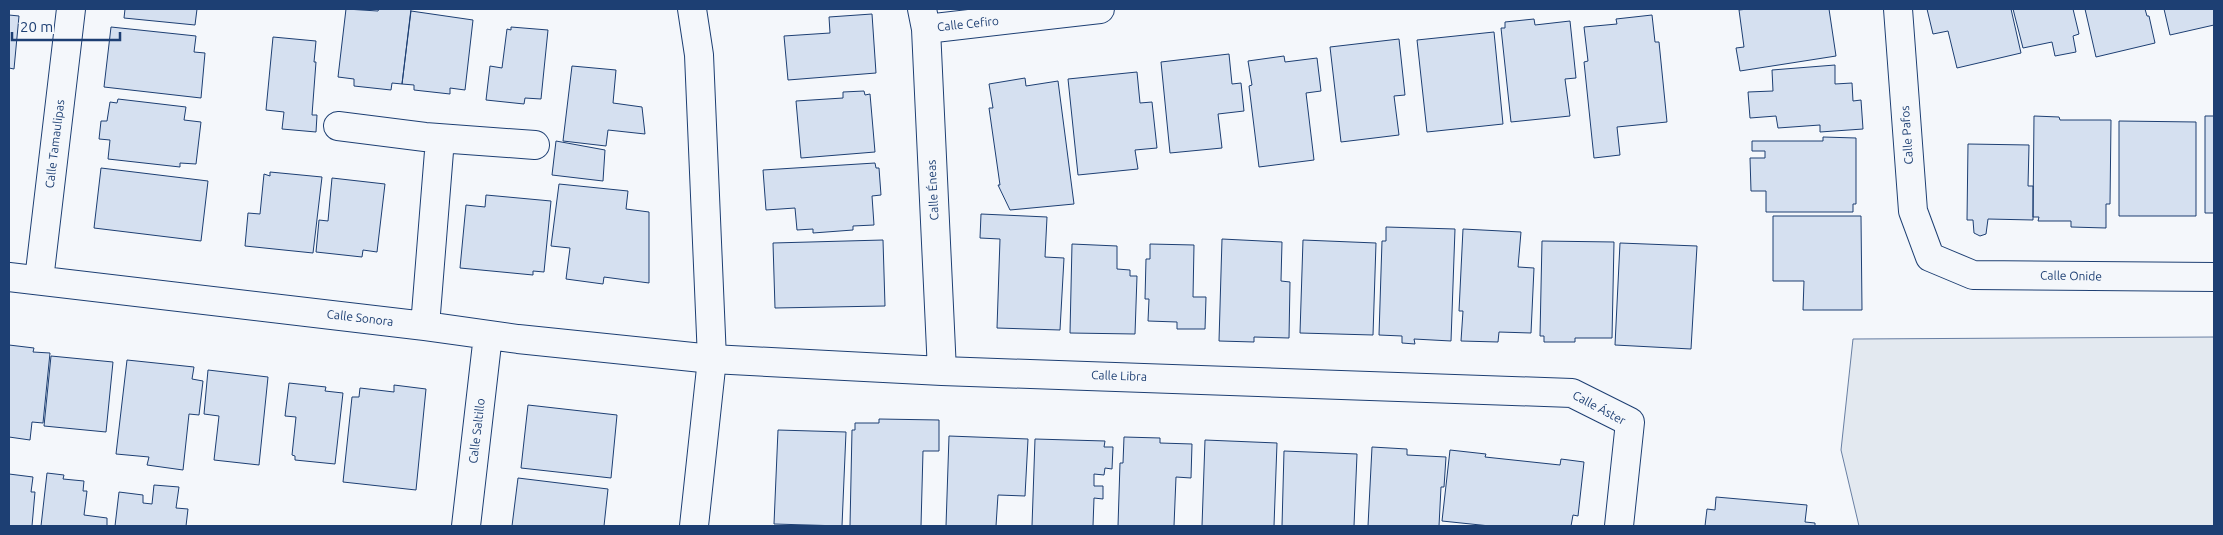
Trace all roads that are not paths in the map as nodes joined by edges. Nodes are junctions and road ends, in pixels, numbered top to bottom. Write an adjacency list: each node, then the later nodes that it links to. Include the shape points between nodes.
1 (71, 9): 12 (street, Calle Tamaulipas)
2 (692, 9): 15 (street, via 699,54)
3 (1100, 9): 5 (street, Calle Cefiro)
4 (1898, 9): 9 (street, Calle Pafos, via 1913,211)
5 (924, 19): 16 (street, Calle Éneas)
6 (338, 126): 7 (street)
7 (440, 139): 8 (street); 13 (street)
8 (535, 145)
9 (1930, 258): 11 (street, Calle Onide, via 1973,275)
10 (9, 277): 12 (street, Calle Sonora)
11 (2214, 277)
12 (39, 280): 13 (street, Calle Sonora)
13 (425, 326): 14 (street, Calle Sonora)
14 (488, 335): 15 (street, Calle Sonora); 18 (street, Calle Saltillo)
15 (712, 360): 16 (street, Calle Libra); 19 (street)
16 (942, 371): 17 (street, Calle Libra)
17 (1526, 390): 20 (street, Calle Áster, via 1572,392 1630,422)
18 (466, 526)
19 (694, 526)
20 (1619, 526)

